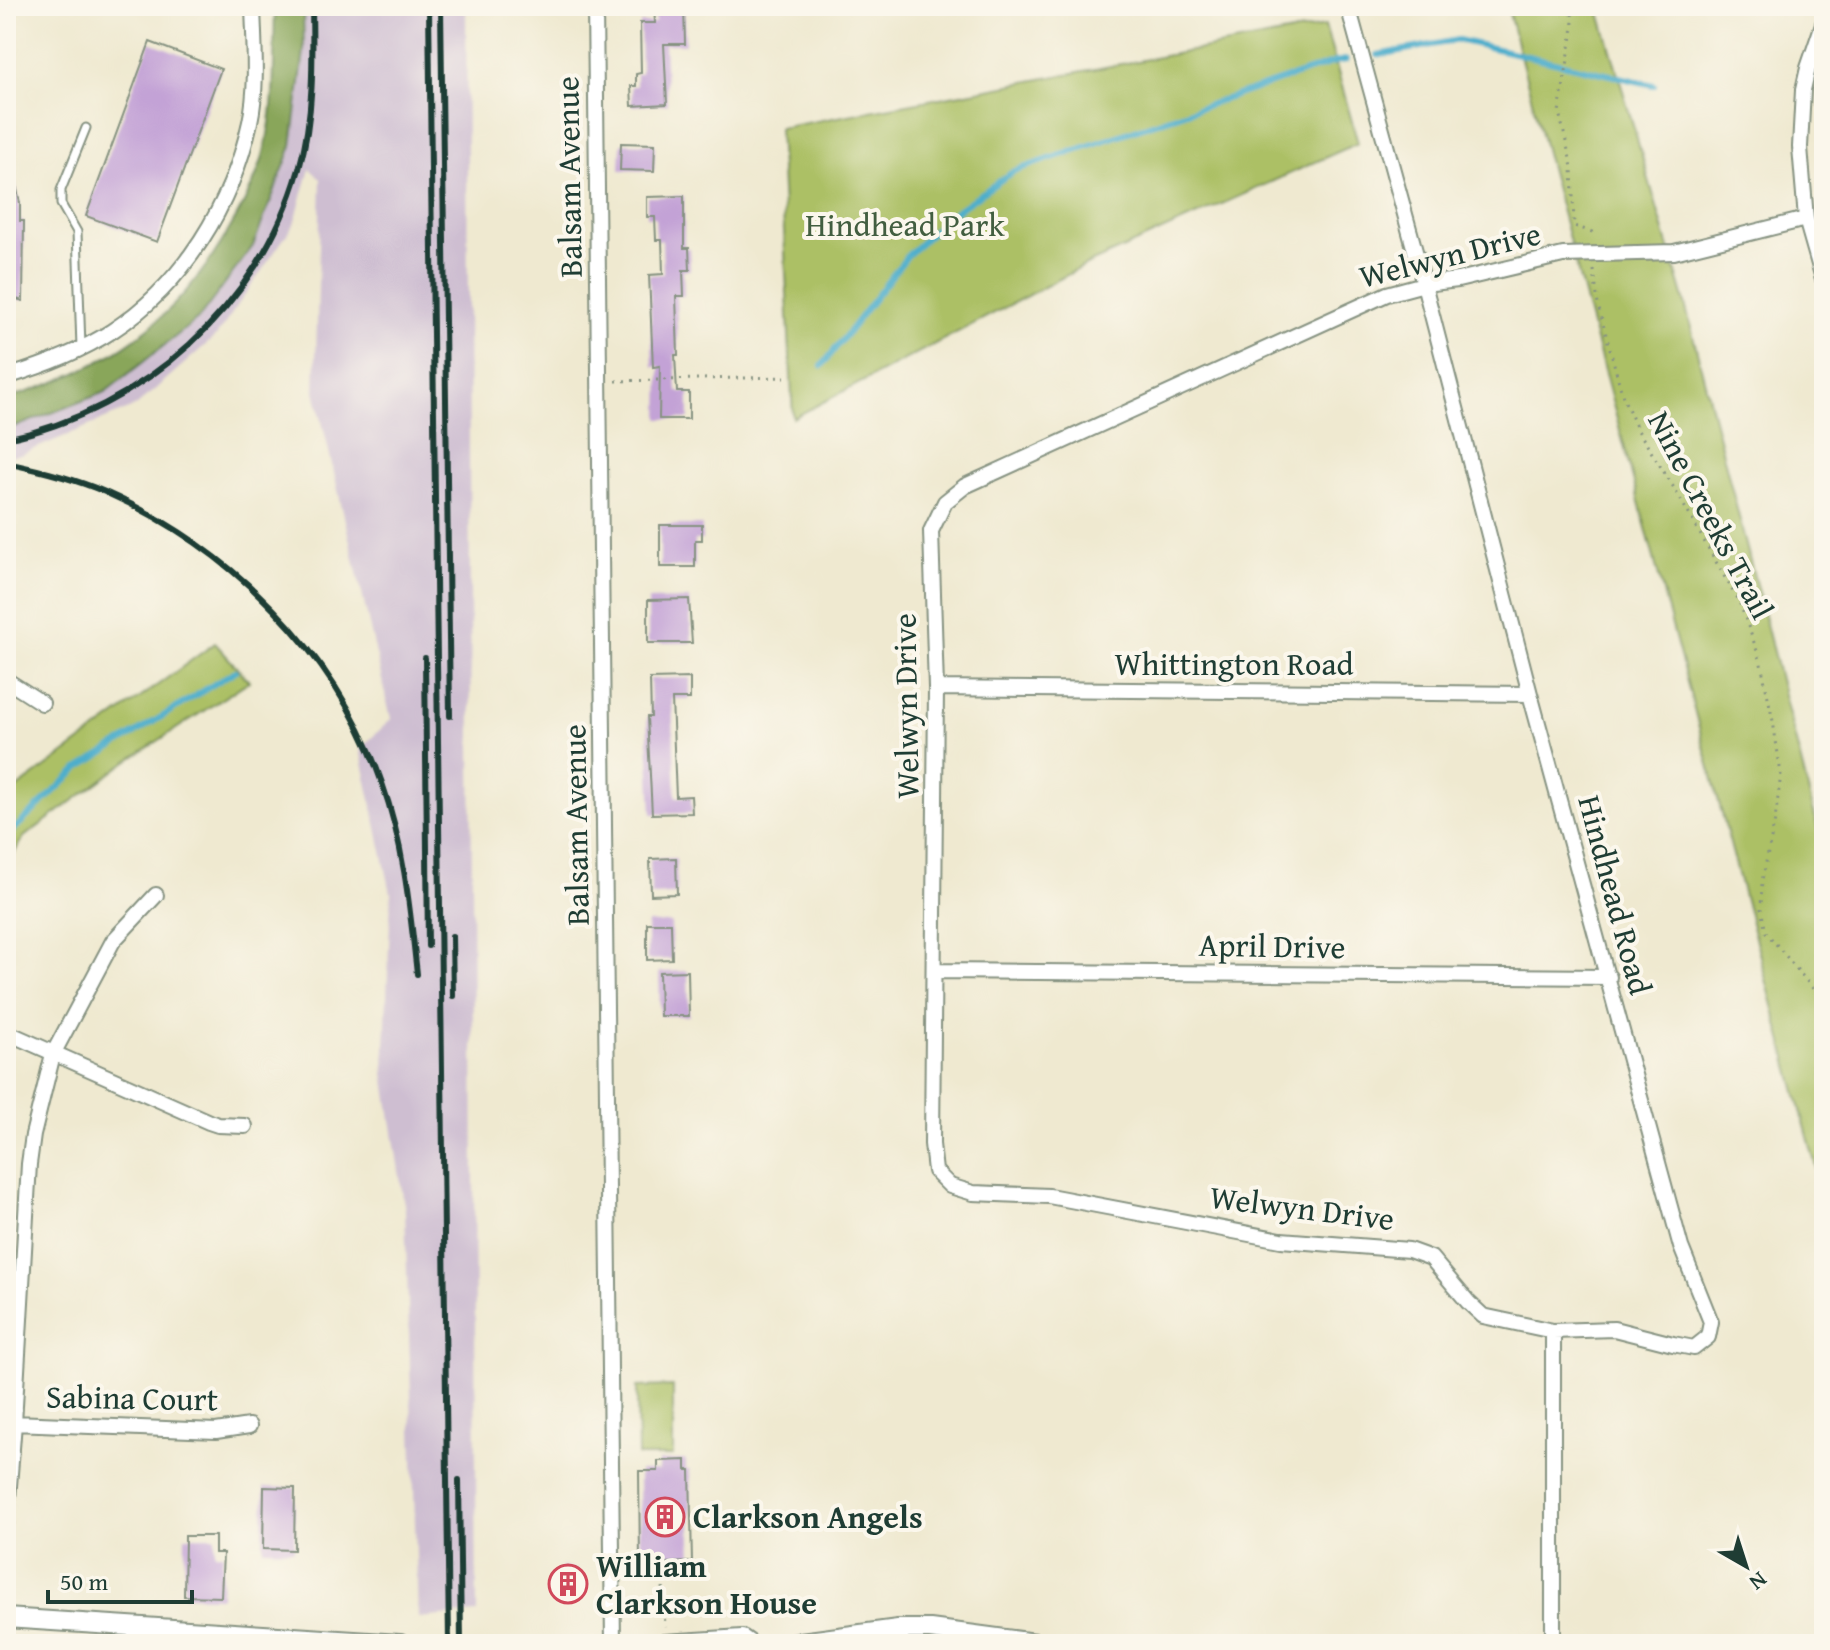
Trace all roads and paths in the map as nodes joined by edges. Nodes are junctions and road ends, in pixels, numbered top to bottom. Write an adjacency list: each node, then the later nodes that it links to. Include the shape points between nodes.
1 (253, 6): 12 (street, via 253,100 229,190 204,236 170,281 126,321)
2 (595, 6): 15 (street, Balsam Avenue)
3 (1348, 6): 11 (street, Hindhead Road)
4 (1571, 6): 8 (path, via 1572,36 1559,112 1572,167 1574,226 1592,232)
5 (1824, 21): 7 (street, via 1803,90 1800,147)
6 (86, 128): 12 (lane, via 60,199 77,232)
7 (1806, 219): 10 (street); 11 (street, Welwyn Drive, via 1674,252 1563,255)
8 (1592, 240)
9 (1593, 268): 23 (path, Nine Creeks Trail, via 1623,397 1740,604 1760,659 1781,774 1761,909 1766,932)
10 (1824, 282)
11 (1424, 284): 17 (street, Welwyn Drive, via 1372,300 965,486 945,502 931,531); 18 (street, Hindhead Road)
12 (81, 349): 13 (street)
13 (6, 377)
14 (785, 377): 15 (path)
15 (600, 382): 39 (street, Balsam Avenue)
16 (6, 680): 19 (street)
17 (936, 688): 18 (street, Whittington Road); 21 (street, Welwyn Drive)
18 (1530, 694): 22 (street, Hindhead Road)
19 (42, 703)
20 (156, 895): 25 (street, via 113,941)
21 (935, 971): 22 (street, April Drive); 27 (street, Welwyn Drive, via 932,1144 935,1171 950,1186 973,1193 1049,1196 1281,1240 1409,1250 1431,1258 1483,1316)
22 (1609, 977): 27 (street, Hindhead Road, via 1681,1247 1711,1322 1708,1337 1694,1348 1614,1329)
23 (1824, 1002)
24 (6, 1032): 25 (street)
25 (53, 1054): 26 (street, via 209,1122); 28 (street, via 29,1164)
26 (245, 1126)
27 (1553, 1331): 42 (street)
28 (14, 1423): 29 (street, Sabina Court, via 216,1431); 30 (street)
29 (249, 1426)
30 (6, 1524)
31 (662, 1563): 35 (path)
32 (6, 1618): 34 (street)
33 (929, 1637): 36 (street, via 898,1629); 37 (street)
34 (216, 1638): 38 (street)
35 (665, 1640): 40 (street, via 742,1639)
36 (826, 1641): 41 (street)
37 (1030, 1643)
38 (400, 1644)
39 (613, 1644)
40 (749, 1644)
41 (786, 1644)
42 (1553, 1644)

